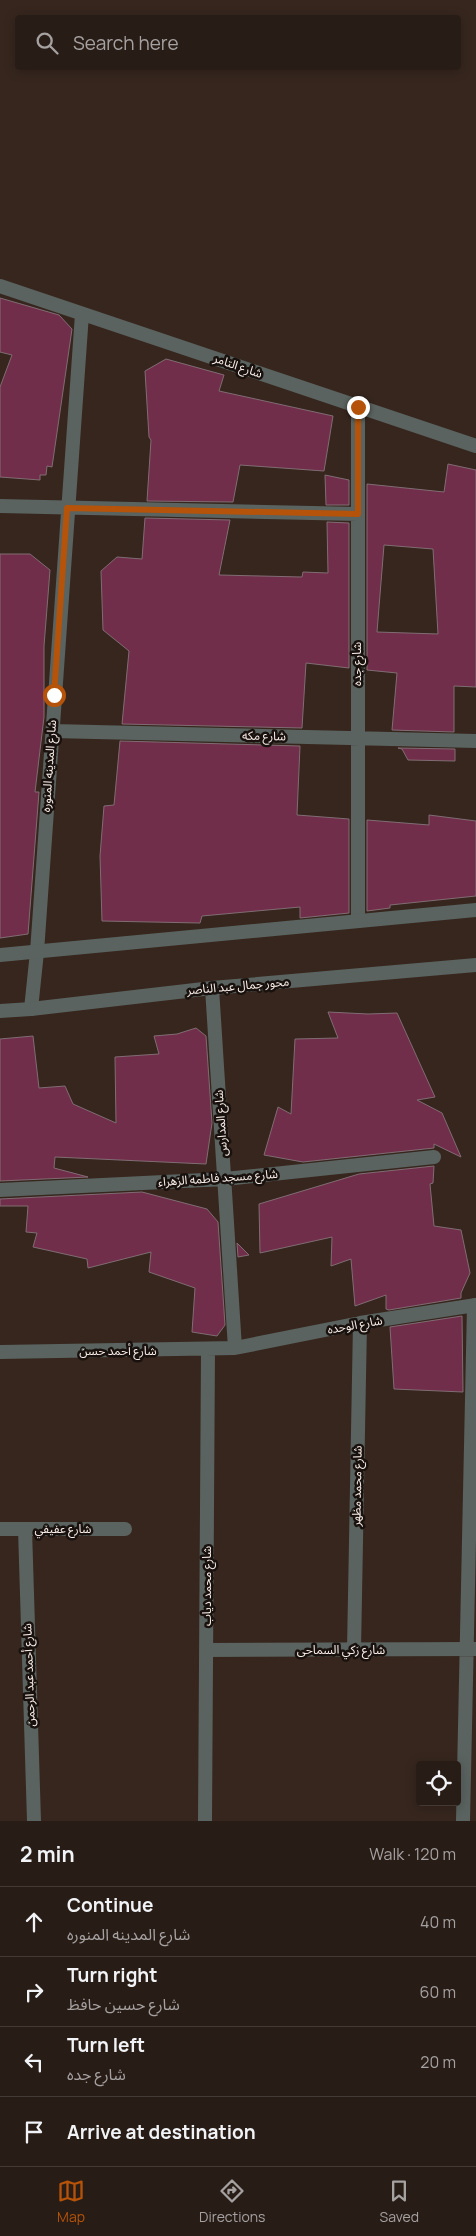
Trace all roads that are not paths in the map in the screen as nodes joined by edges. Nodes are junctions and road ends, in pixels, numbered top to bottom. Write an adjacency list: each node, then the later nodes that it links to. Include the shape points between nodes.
1 (0, 286): 2 (street, شارع التامر)
2 (82, 314): 3 (street, شارع التامر); 6 (street, شارع المدينه المنوره)
3 (358, 407): 4 (street, شارع التامر); 7 (street, شارع جده)
4 (476, 446)
5 (0, 506): 6 (street)
6 (67, 508): 7 (street); 8 (street, شارع المدينه المنوره)
7 (358, 514): 9 (street, شارع جده)
8 (52, 731): 9 (street, شارع مكه); 13 (street, شارع المدينه المنوره)
9 (357, 738): 10 (street, شارع مكه); 12 (street, شارع جده)
10 (476, 741)
11 (476, 910): 12 (street)
12 (358, 921): 13 (street)
13 (37, 952): 14 (street); 17 (street, شارع المدينه المنوره)
14 (0, 955)
15 (476, 965): 16 (street, محور جمال عبد الناصر)
16 (212, 988): 17 (street, محور جمال عبد الناصر); 20 (street, شارع المدارس)
17 (31, 1009): 18 (street, محور جمال عبد الناصر)
18 (0, 1010)
19 (434, 1158): 20 (street, شارع مسجد فاطمه الزهراء)
20 (225, 1179): 21 (street, شارع مسجد فاطمه الزهراء); 24 (street, شارع المدارس)
21 (0, 1190)
22 (475, 1305): 23 (street, شارع الوحده); 30 (street)
23 (360, 1323): 24 (street, شارع الوحده); 32 (street, شارع محمد مظهر)
24 (235, 1348): 25 (street, شارع أحمد حسن)
25 (208, 1350): 26 (street, شارع أحمد حسن); 31 (street, شارع محمد دياب)
26 (0, 1352)
27 (0, 1529): 28 (street, شارع عفيفي)
28 (25, 1529): 29 (street, شارع عفيفي); 33 (street, شارع أحمد عبد الرحمن)
29 (125, 1529)
30 (471, 1649): 32 (street, شارع زكي السماحى); 35 (street)
31 (206, 1650): 32 (street, شارع زكي السماحى); 34 (street, شارع محمد دياب)
32 (354, 1650)
33 (34, 1821)
34 (205, 1821)
35 (463, 1821)

